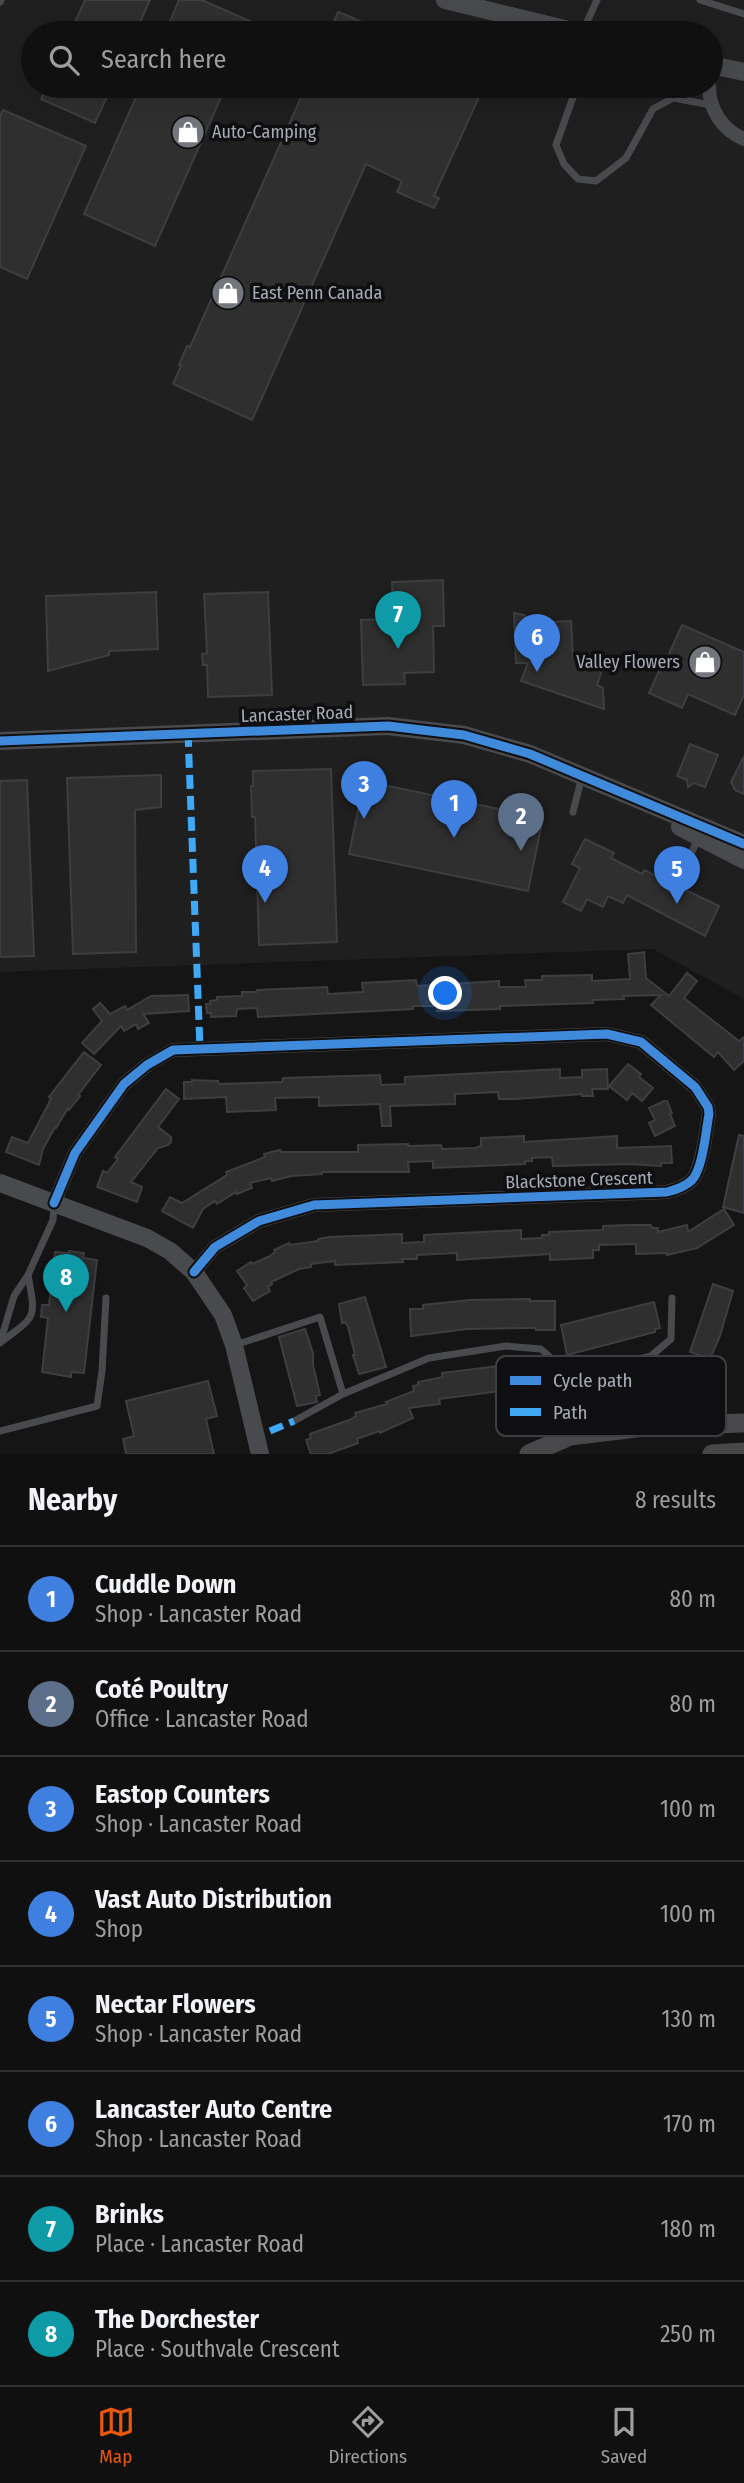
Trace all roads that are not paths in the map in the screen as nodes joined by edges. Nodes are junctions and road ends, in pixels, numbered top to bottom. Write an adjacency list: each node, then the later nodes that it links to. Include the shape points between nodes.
1 (445, 0): 5 (street)
2 (597, 0): 6 (lane)
3 (700, 0): 4 (lane)
4 (744, 14)
5 (532, 21)
6 (587, 21)
7 (723, 69): 8 (street)
8 (744, 72)
9 (573, 98): 11 (lane, via 556,145 564,164 578,179 596,181 626,158 653,109)
10 (673, 98): 13 (lane)
11 (673, 98)
12 (711, 98): 13 (street)
13 (712, 105): 14 (street, via 719,121)
14 (744, 139)
15 (0, 741): 16 (street, Lancaster Road, via 388,726 485,740)
16 (585, 777): 17 (lane); 18 (street, Lancaster Road)
17 (573, 812)
18 (702, 832): 19 (street, Lancaster Road); 20 (street, Lancaster Road); 21 (lane)
19 (744, 844)
20 (744, 860)
21 (684, 868)
22 (0, 1183): 23 (street)
23 (54, 1203): 24 (street, via 147,1238); 24 (street, Blackstone Crescent, via 75,1153 124,1084 173,1050 607,1034 641,1042 695,1087 708,1107 698,1169 679,1189 314,1205 259,1221 215,1247); 25 (lane, via 53,1220)
24 (194, 1272): 29 (street, via 223,1315)
25 (28, 1275): 28 (lane, via 14,1296); 28 (lane, via 34,1307 29,1321)
26 (106, 1298): 36 (lane, via 97,1406)
27 (672, 1298): 31 (lane, via 671,1339)
28 (0, 1343)
29 (234, 1345): 32 (lane, via 320,1317); 39 (street)
30 (549, 1356): 32 (lane, via 541,1349 506,1346 429,1358)
31 (650, 1356)
32 (343, 1394): 33 (lane)
33 (294, 1420)
34 (744, 1423): 35 (main road)
35 (726, 1424)
36 (0, 1431)
37 (570, 1436): 40 (main road)
38 (744, 1452): 41 (main road)
39 (260, 1454)
40 (535, 1454)
41 (712, 1454)

